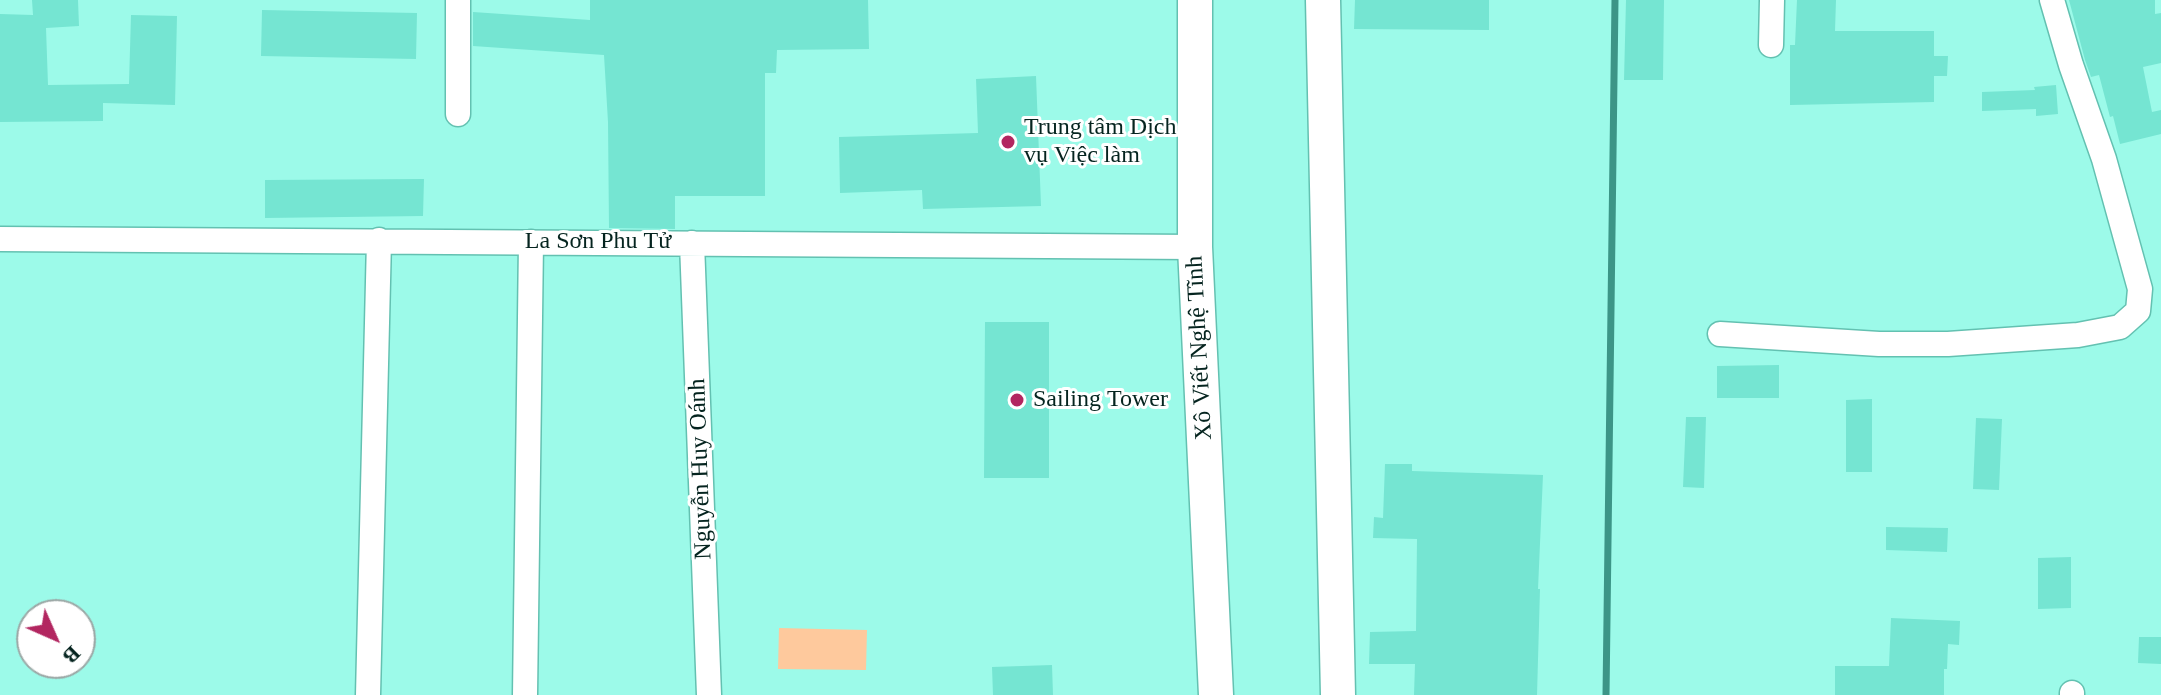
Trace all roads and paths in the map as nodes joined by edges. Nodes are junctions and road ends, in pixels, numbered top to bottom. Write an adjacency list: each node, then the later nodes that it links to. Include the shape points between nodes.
1 (458, 0): 7 (street)
2 (1195, 0): 12 (street, Xô Viết Nghệ Tĩnh)
3 (1323, 0): 19 (street)
4 (1772, 0): 6 (street)
5 (2052, 0): 13 (street)
6 (1771, 45)
7 (458, 114)
8 (0, 239): 9 (street, La Sơn Phu Tử)
9 (379, 240): 10 (street, La Sơn Phu Tử); 15 (street)
10 (531, 242): 11 (street, La Sơn Phu Tử); 16 (street)
11 (692, 243): 12 (street, La Sơn Phu Tử); 17 (street, Nguyễn Huy Oánh)
12 (1195, 247): 18 (street, Xô Viết Nghệ Tĩnh)
13 (2150, 288): 14 (street, via 2138,311 2120,327 2078,335 1879,344)
14 (1720, 334)
15 (368, 695)
16 (525, 695)
17 (709, 695)
18 (1216, 695)
19 (1338, 695)

